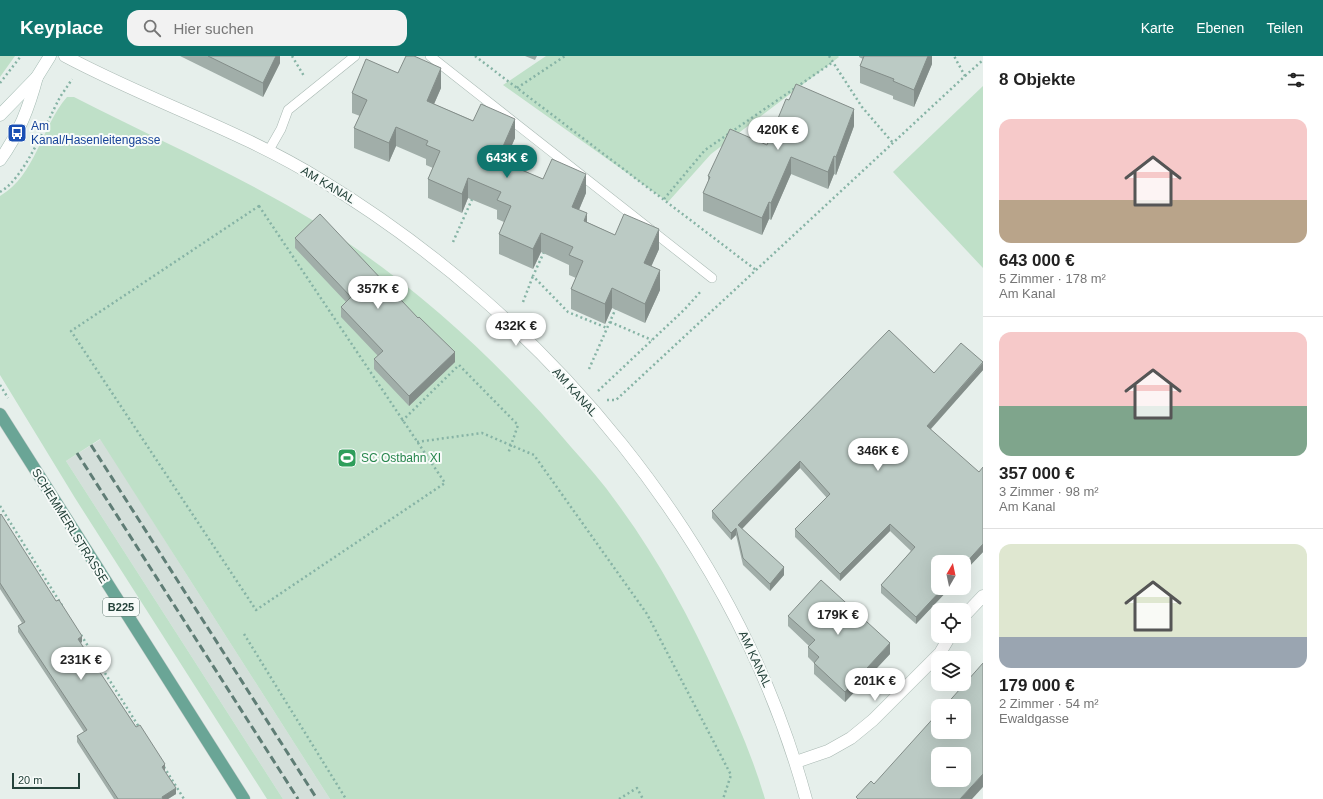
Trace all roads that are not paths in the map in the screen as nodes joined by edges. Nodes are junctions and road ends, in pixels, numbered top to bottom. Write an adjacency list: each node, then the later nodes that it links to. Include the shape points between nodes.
1 (50, 56): 5 (street)
2 (65, 56): 7 (street, AM KANAL)
3 (355, 56): 7 (lane, via 288,110)
4 (430, 56): 9 (lane)
5 (37, 77): 6 (street); 8 (street, via 17,133)
6 (0, 115)
7 (270, 150): 14 (street, AM KANAL, via 371,211 422,248 511,324 585,401 623,446 714,578 746,638 770,692)
8 (0, 160)
9 (712, 278)
10 (0, 414): 15 (main road, SCHEMMERLSTRASSE / B225)
11 (983, 596): 12 (street)
12 (971, 609)
13 (946, 643): 14 (street, via 940,653 873,720 851,738 828,751)
14 (796, 762): 16 (street, AM KANAL)
15 (244, 799)
16 (806, 799)

